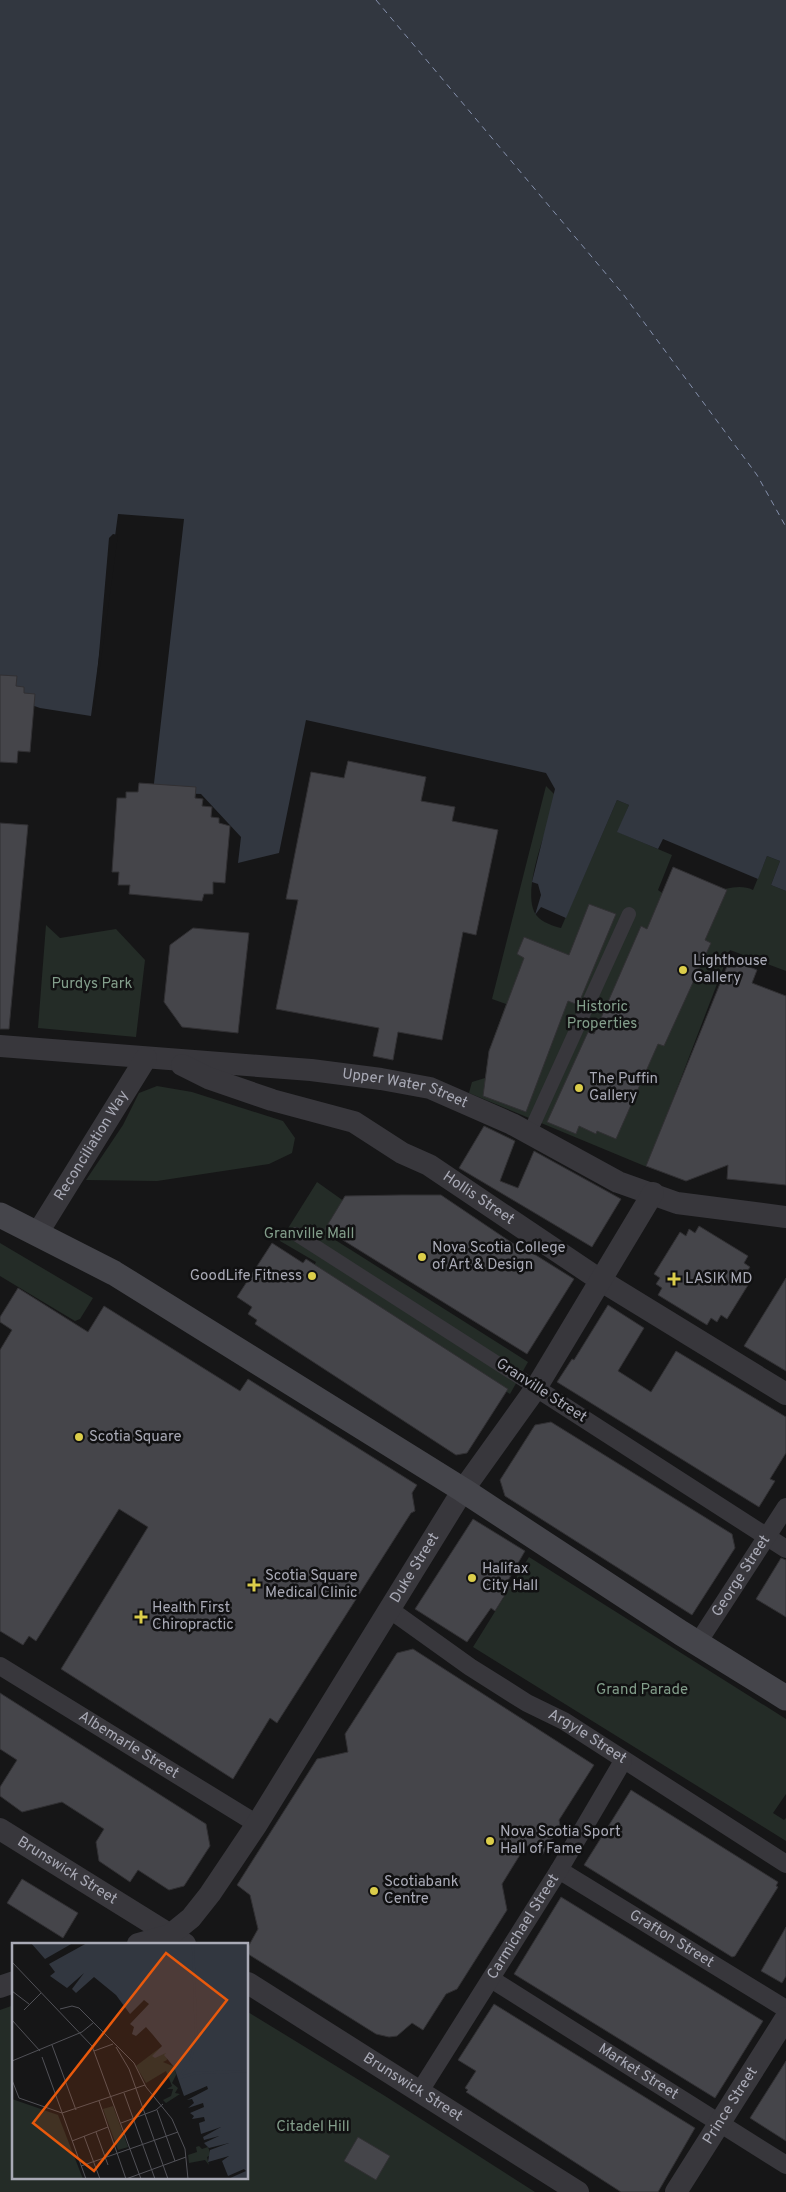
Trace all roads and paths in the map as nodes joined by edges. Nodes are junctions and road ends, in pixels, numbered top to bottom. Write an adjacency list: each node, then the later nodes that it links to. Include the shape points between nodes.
1 (629, 914): 5 (street)
2 (0, 1046): 3 (street, Upper Water Street)
3 (146, 1058): 4 (street, Upper Water Street); 9 (street, Reconciliation Way)
4 (175, 1061): 5 (street, Upper Water Street, via 302,1069 414,1084 444,1092); 11 (street, Hollis Street, via 217,1081 272,1100 354,1122 402,1153 429,1165)
5 (529, 1134): 6 (street, Upper Water Street, via 618,1182)
6 (653, 1193): 8 (street, Upper Water Street, via 677,1203); 11 (street, Duke Street)
7 (0, 1216): 9 (main road)
8 (786, 1217)
9 (37, 1234): 14 (main road, via 114,1272)
10 (296, 1234): 12 (street, Granville Street)
11 (600, 1280): 12 (street, Duke Street); 13 (street, Hollis Street)
12 (536, 1388): 14 (street, Duke Street); 16 (street, Granville Street)
13 (786, 1394)
14 (463, 1490): 18 (street, Duke Street); 19 (main road)
15 (786, 1507): 16 (street, George Street)
16 (767, 1537): 17 (street, Granville Street); 19 (street, George Street)
17 (786, 1548)
18 (389, 1610): 22 (street, Argyle Street, via 470,1667 527,1703 564,1721); 23 (street, Duke Street)
19 (698, 1644): 21 (main road)
20 (0, 1666): 23 (street, Albemarle Street)
21 (786, 1698)
22 (623, 1761): 25 (street, Argyle Street); 26 (street, Carmichael Street)
23 (257, 1824): 27 (street, Duke Street)
24 (0, 1829): 27 (street, Brunswick Street)
25 (786, 1864)
26 (559, 1870): 29 (street, Carmichael Street); 33 (street, Grafton Street)
27 (177, 1940): 28 (street)
28 (148, 1943)
29 (491, 1979): 35 (street, Carmichael Street); 36 (street, Market Street)
30 (12, 1983): 32 (street)
31 (249, 1984): 35 (street, Brunswick Street)
32 (0, 1987)
33 (786, 2009)
34 (786, 2018): 36 (street, Prince Street)
35 (420, 2091): 38 (street, Brunswick Street)
36 (719, 2123): 37 (street, Market Street); 39 (street, Prince Street)
37 (786, 2165)
38 (578, 2192)
39 (676, 2192)

